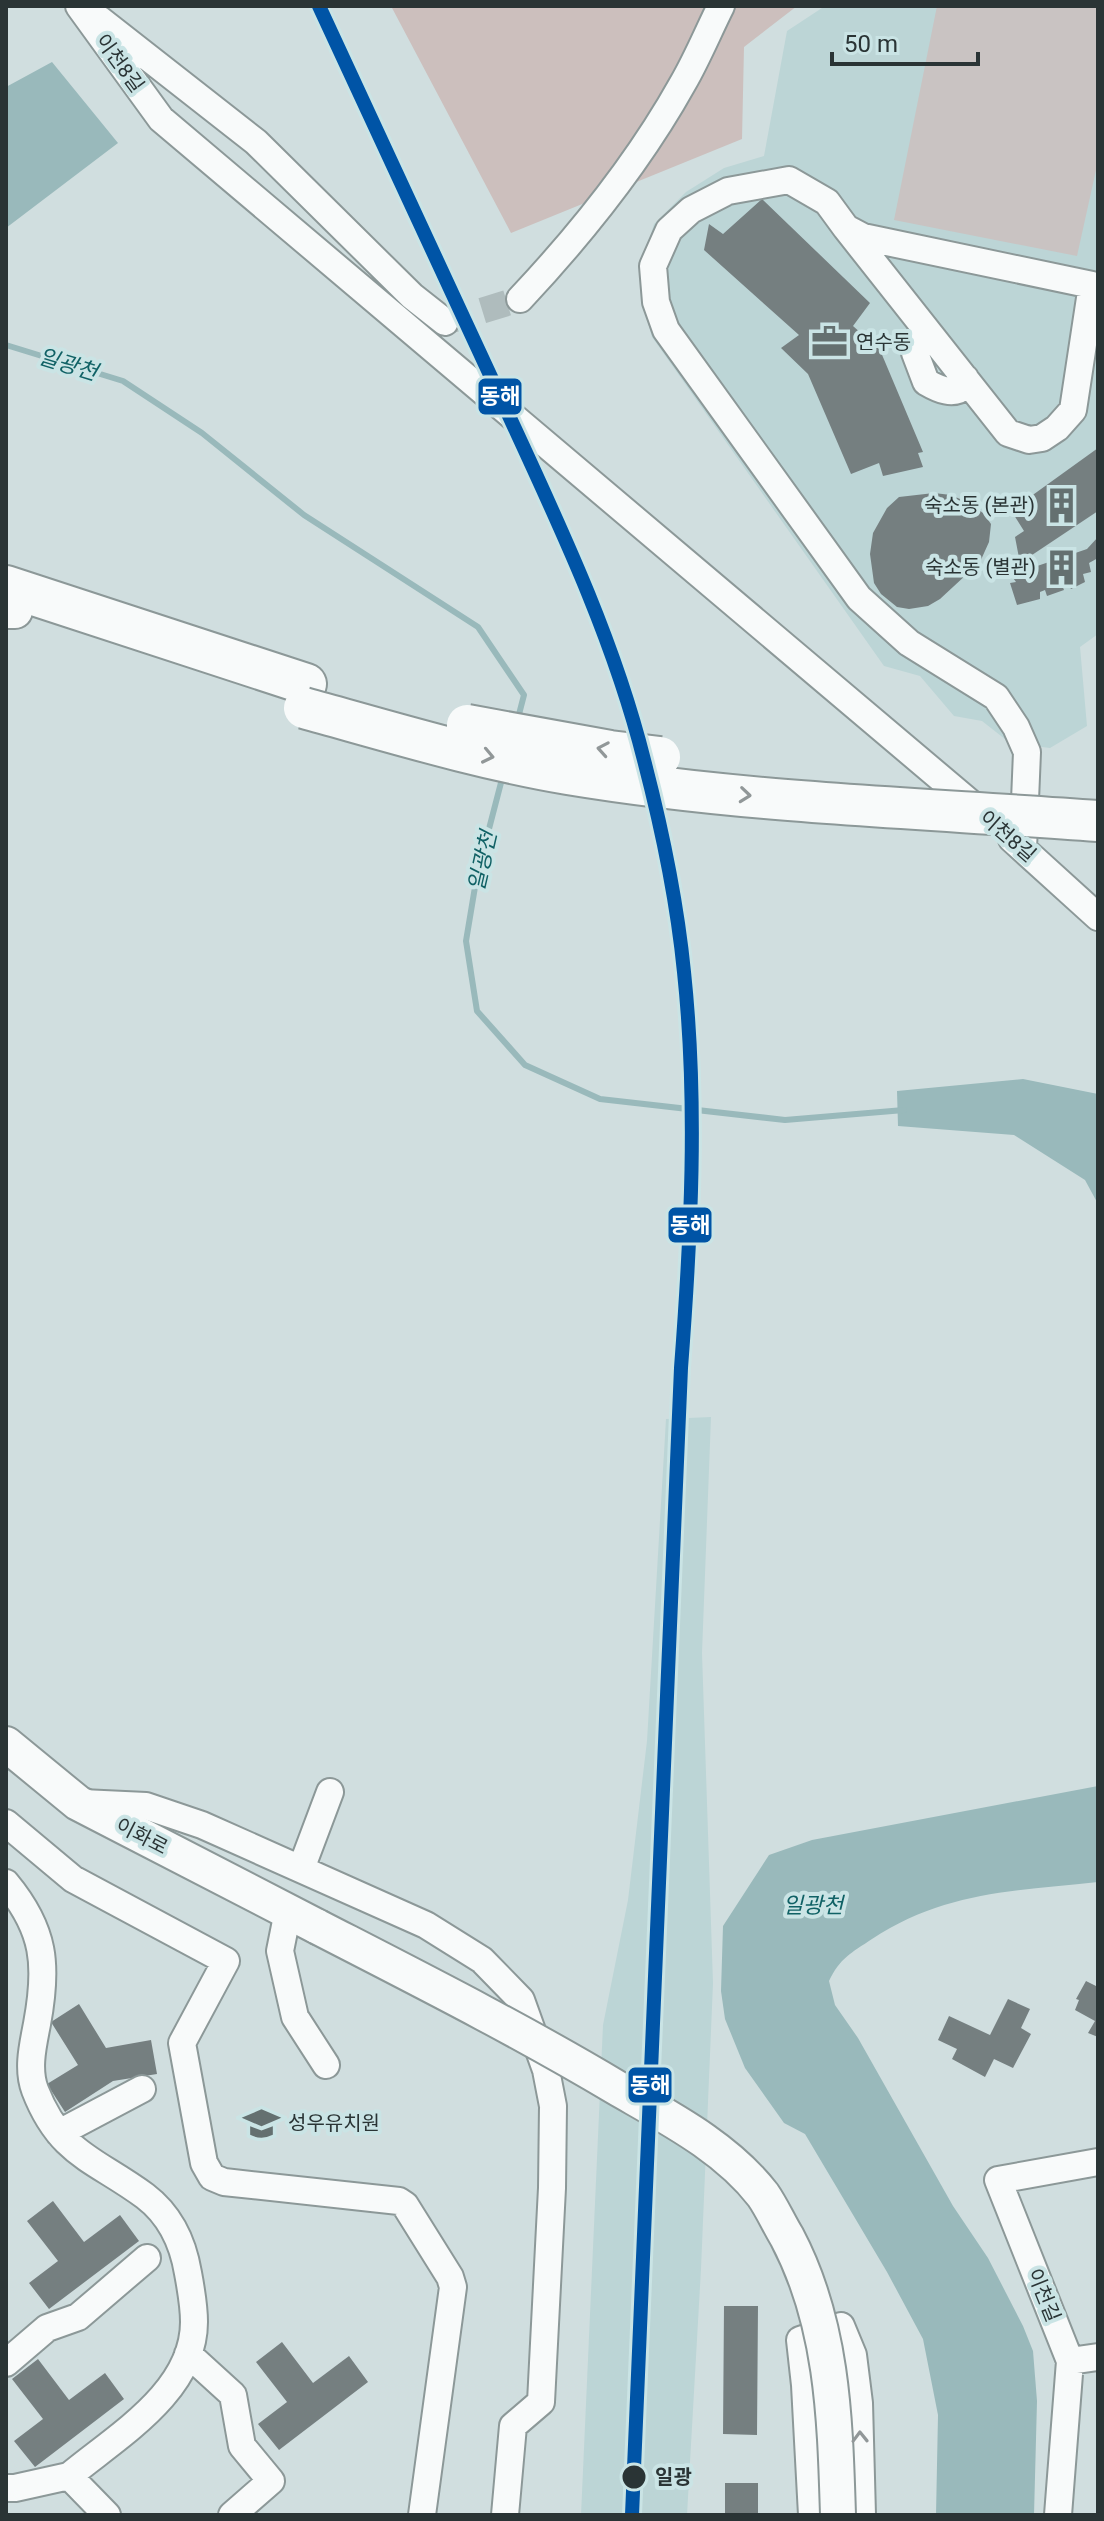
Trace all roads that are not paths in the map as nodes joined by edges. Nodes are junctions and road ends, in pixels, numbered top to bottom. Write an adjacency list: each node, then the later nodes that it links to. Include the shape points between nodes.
1 (80, 6): 5 (street, via 256,142); 10 (street, 이천8길, via 161,119)
2 (721, 6): 4 (street, via 650,138 603,204)
3 (846, 228): 3 (street, via 863,237 1092,285 1073,410 1042,438 1008,433); 10 (street, via 827,202 789,180 728,191 691,210 669,230 653,266 656,302 666,330 859,598 909,643 996,697 1027,752)
4 (520, 299)
5 (445, 322)
6 (13, 599): 7 (highway)
7 (305, 696): 8 (highway, one-way to 7, bridge, via 917,789 610,751); 9 (highway, one-way to 9, bridge, via 434,745 567,774 745,795)
8 (1098, 793)
9 (1098, 821)
10 (1023, 849): 11 (street, 이천8길)
11 (1098, 917)
12 (6, 1744): 14 (main road, 이화로)
13 (330, 1792): 16 (street)
14 (78, 1803): 16 (street, via 146,1806); 18 (main road, 이화로)
15 (6, 1823): 32 (street, via 73,1879 226,1961 182,2043 204,2163 212,2177 399,2201 450,2277 453,2287)
16 (301, 1869): 33 (street, via 426,1925 482,1960 521,2000 546,2070 553,2106 552,2188 541,2402 513,2426)
17 (6, 1883): 21 (street, via 37,1931 43,1963 31,2055 33,2085)
18 (303, 1919): 19 (street, via 280,1951 295,2017); 35 (main road, 이화로, bridge, via 577,2064 693,2132 764,2196 803,2270 826,2347)
19 (326, 2065)
20 (142, 2089): 21 (street)
21 (59, 2133): 24 (street, via 74,2151 147,2198 170,2222 184,2253 192,2296)
22 (1098, 2162): 26 (street, 이천길, via 998,2180)
23 (139, 2274): 27 (street, via 78,2317 47,2328)
24 (188, 2354): 28 (street, via 158,2403); 31 (street, via 233,2395 242,2446 271,2481)
25 (1098, 2357): 26 (street)
26 (1070, 2361): 37 (street, 이천길)
27 (6, 2363)
28 (69, 2476): 29 (street); 30 (street)
29 (9, 2491)
30 (107, 2515)
31 (232, 2515)
32 (422, 2515)
33 (505, 2515)
34 (812, 2515): 36 (street, one-way to 34, via 859,2403 853,2355 841,2326 800,2340)
35 (838, 2515)
36 (862, 2515)
37 (1058, 2515)

